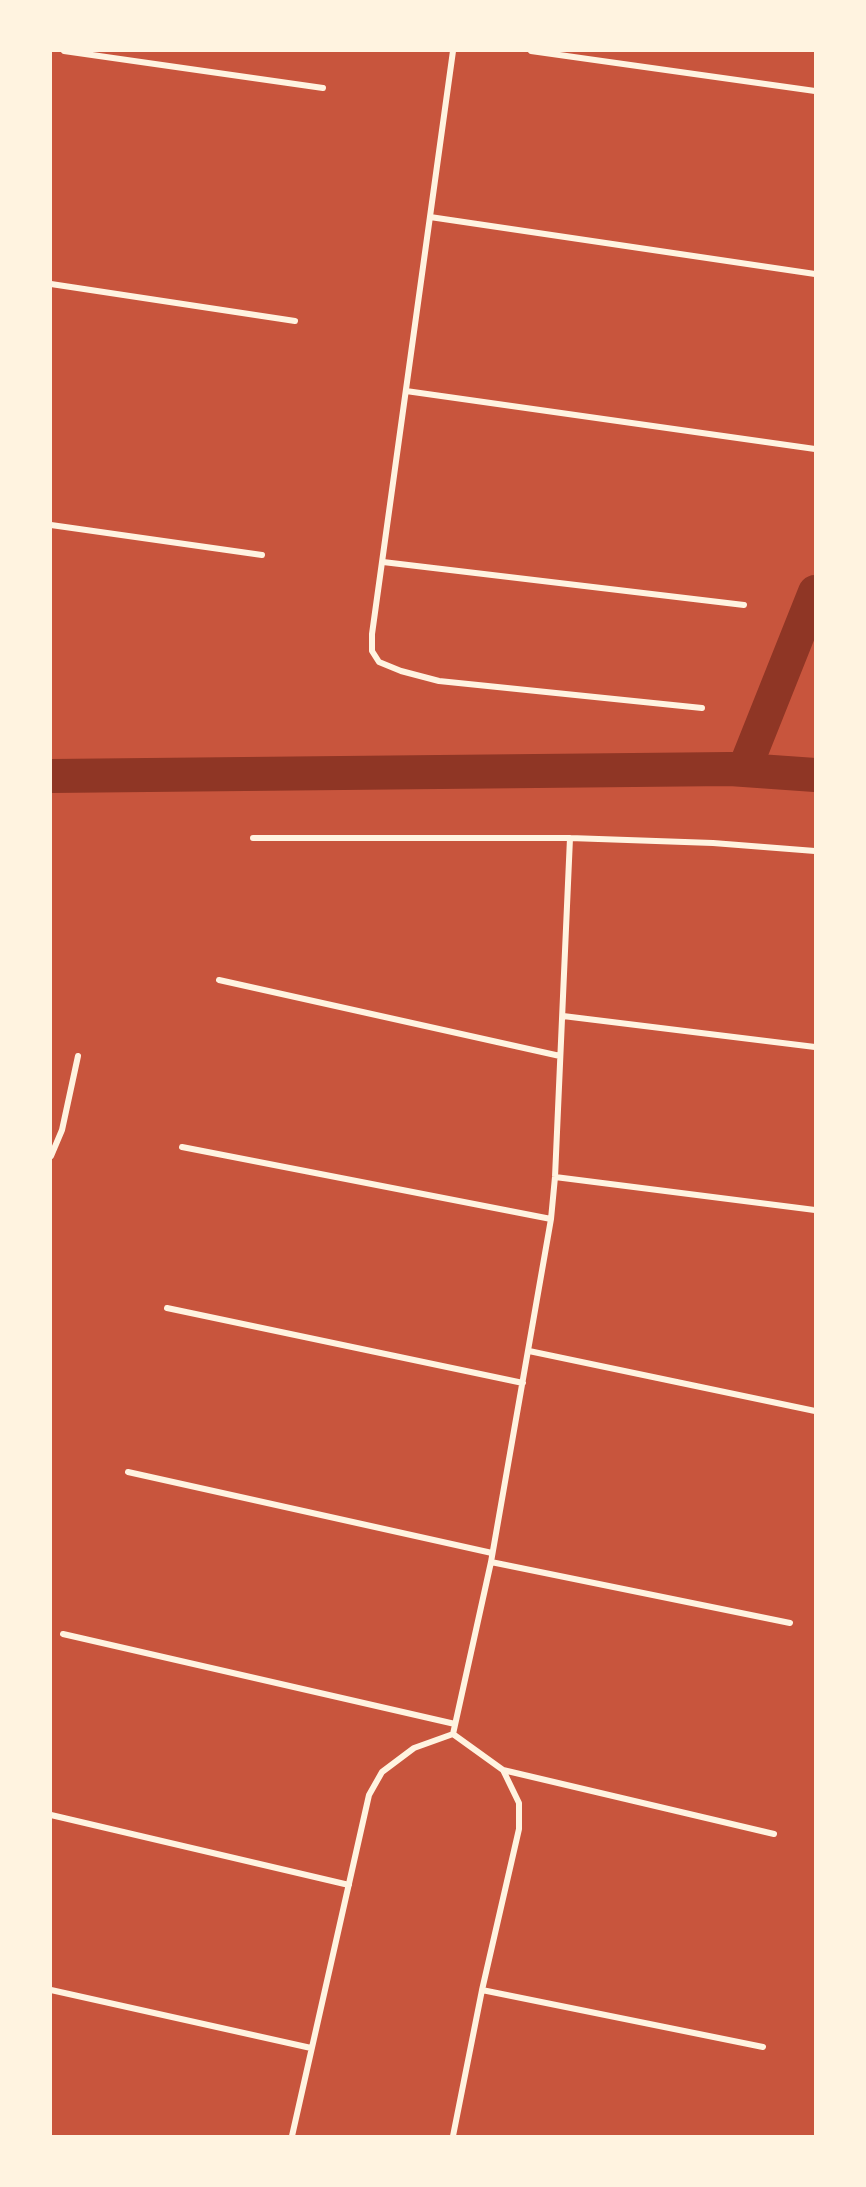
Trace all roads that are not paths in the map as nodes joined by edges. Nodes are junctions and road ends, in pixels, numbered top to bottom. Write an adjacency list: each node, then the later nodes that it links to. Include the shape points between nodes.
1 (64, 51): 4 (street)
2 (453, 51): 6 (street)
3 (531, 51): 5 (street)
4 (323, 88)
5 (815, 91)
6 (430, 217): 7 (street); 10 (street)
7 (815, 274)
8 (51, 284): 9 (street)
9 (295, 321)
10 (406, 390): 11 (street); 14 (street)
11 (815, 449)
12 (51, 525): 13 (street)
13 (261, 555)
14 (384, 562): 15 (street); 16 (street, via 372,634 372,651 379,662 439,681)
15 (744, 605)
16 (702, 708)
17 (253, 838): 18 (street)
18 (570, 838): 19 (street); 21 (street)
19 (815, 851)
20 (219, 980): 24 (street)
21 (562, 1016): 22 (street); 24 (street)
22 (815, 1047)
23 (78, 1056): 26 (street, via 62,1130)
24 (560, 1056): 27 (street)
25 (182, 1147): 29 (street)
26 (51, 1156)
27 (555, 1177): 28 (street); 29 (street)
28 (815, 1210)
29 (551, 1219): 31 (street)
30 (167, 1308): 32 (street)
31 (529, 1351): 32 (street); 33 (street)
32 (523, 1383): 35 (street)
33 (815, 1411)
34 (128, 1472): 35 (street)
35 (492, 1553): 36 (street)
36 (491, 1562): 37 (street); 39 (street)
37 (790, 1623)
38 (63, 1634): 39 (street)
39 (455, 1724): 40 (street)
40 (453, 1734): 41 (street); 44 (street, via 414,1748 382,1772 369,1796)
41 (503, 1770): 43 (street); 46 (street, via 519,1803 519,1829)
42 (51, 1815): 44 (street)
43 (774, 1834)
44 (349, 1885): 48 (street)
45 (51, 1990): 48 (street)
46 (482, 1990): 47 (street); 50 (street)
47 (764, 2047)
48 (311, 2048): 49 (street)
49 (292, 2136)
50 (453, 2136)

